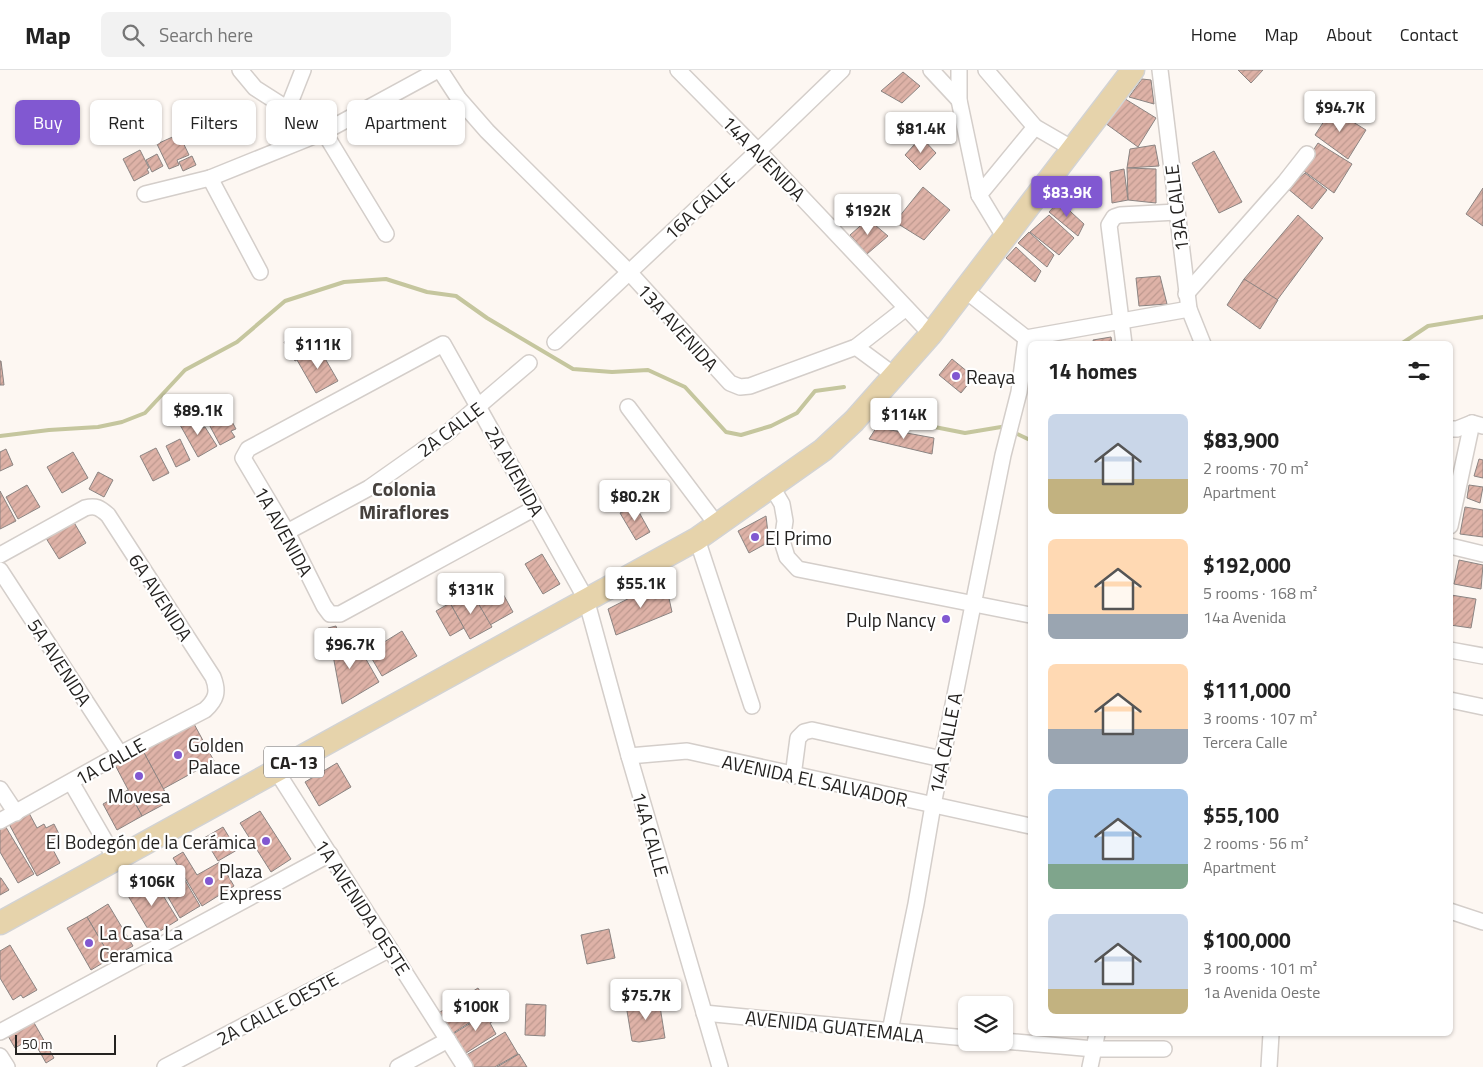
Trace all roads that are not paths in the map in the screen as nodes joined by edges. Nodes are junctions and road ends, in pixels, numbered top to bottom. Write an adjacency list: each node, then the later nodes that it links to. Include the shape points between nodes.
1 (240, 70): 11 (street, via 255,88)
2 (303, 70): 12 (street)
3 (439, 70): 14 (street); 28 (street, 13A AVENIDA, via 487,131)
4 (678, 70): 19 (street, 14A AVENIDA)
5 (842, 70): 19 (street, 16A CALLE)
6 (931, 70): 13 (street)
7 (959, 70): 13 (street)
8 (986, 70): 15 (street)
9 (1133, 70): 18 (main road, CA-13)
10 (1160, 70): 24 (street, 13A CALLE)
11 (275, 100)
12 (291, 100)
13 (959, 100): 23 (street)
14 (337, 125)
15 (1035, 128): 18 (street); 23 (street)
16 (292, 145): 21 (street)
17 (332, 145): 25 (street)
18 (1073, 149): 26 (main road, CA-13)
19 (758, 151): 28 (street, 16A CALLE); 31 (street, 14A AVENIDA)
20 (1307, 154): 30 (street)
21 (210, 178): 22 (street); 27 (street)
22 (145, 194)
23 (979, 195): 26 (street)
24 (1177, 212): 30 (street, 13A CALLE); 33 (street, via 1114,217 1110,225)
25 (386, 234)
26 (1004, 238): 29 (main road, CA-13)
27 (260, 272)
28 (629, 272): 38 (street, 16A CALLE); 39 (street, 13A AVENIDA, via 725,380 734,386 750,386)
29 (965, 290): 34 (main road, CA-13); 35 (street)
30 (1186, 294): 32 (street, 13A CALLE)
31 (906, 308): 34 (street, 14A AVENIDA); 39 (street, 13A AVENIDA)
32 (1189, 309): 33 (street); 37 (street, 13A CALLE)
33 (1121, 321): 35 (street); 36 (street)
34 (931, 334): 41 (main road, CA-13)
35 (1026, 338): 42 (street)
36 (1124, 341)
37 (1202, 341)
38 (555, 342)
39 (856, 347): 41 (street)
40 (529, 363): 43 (street, 2A CALLE)
41 (894, 376): 48 (main road, CA-13, via 823,450)
42 (1024, 396): 59 (street, 14A CALLE A, via 1012,415 1002,456)
43 (480, 407): 47 (street, 2A AVENIDA, via 443,344 248,449); 49 (street, 2A AVENIDA); 52 (street, 2A CALLE, via 369,488)
44 (628, 407): 51 (street)
45 (1477, 424): 46 (street); 50 (street)
46 (1453, 429)
47 (243, 458): 52 (street, 1A AVENIDA)
48 (772, 487): 51 (main road, CA-13); 59 (street, via 782,504 785,521 782,542 787,558 798,569)
49 (535, 508): 52 (street, 1A AVENIDA, via 340,614 330,614 324,606); 58 (street, 2A AVENIDA)
50 (1453, 515)
51 (717, 525): 53 (main road, CA-13)
52 (287, 532)
53 (697, 539): 58 (main road, CA-13); 65 (street)
54 (1453, 547): 55 (street)
55 (1483, 554)
56 (0, 555): 63 (street, 6A AVENIDA, via 78,511 94,506 102,509 213,678)
57 (0, 570): 67 (street, 5A AVENIDA)
58 (586, 599): 68 (street, 14A CALLE); 70 (main road, CA-13)
59 (974, 603): 60 (street); 69 (street, 14A CALLE A)
60 (1028, 614)
61 (1453, 651): 62 (street)
62 (1483, 656)
63 (216, 696): 67 (street, 1A CALLE, via 205,710)
64 (1453, 701): 66 (street)
65 (752, 706)
66 (1483, 707)
67 (120, 754): 72 (street, 1A CALLE)
68 (629, 756): 71 (street, AVENIDA EL SALVADOR, via 687,751); 84 (street, 14A CALLE)
69 (942, 759): 71 (street, via 812,730 798,738); 74 (street, 14A CALLE A)
70 (277, 772): 78 (street, 1A AVENIDA OESTE); 79 (main road, CA-13)
71 (793, 776): 74 (street, AVENIDA EL SALVADOR)
72 (71, 782): 75 (street, 1A CALLE); 79 (street)
73 (0, 789): 75 (street)
74 (933, 805): 77 (street, AVENIDA EL SALVADOR); 86 (street, 14A CALLE A)
75 (16, 813): 76 (street, 1A CALLE)
76 (0, 821)
77 (1028, 826)
78 (330, 854): 83 (street, 1A AVENIDA OESTE); 85 (street)
79 (116, 860): 82 (main road, CA-13)
80 (1453, 912): 81 (street)
81 (1483, 922)
82 (0, 923)
83 (390, 949): 90 (street, 1A AVENIDA OESTE); 96 (street, 2A CALLE OESTE)
84 (704, 1013): 86 (street, AVENIDA GUATEMALA); 99 (street, 14A CALLE)
85 (0, 1032)
86 (890, 1032): 89 (street, AVENIDA GUATEMALA)
87 (1097, 1036): 92 (street)
88 (1270, 1036): 101 (street)
89 (958, 1037)
90 (448, 1040): 97 (street); 98 (street, 1A AVENIDA OESTE)
91 (1013, 1042): 92 (street)
92 (1094, 1049): 93 (street); 100 (street)
93 (1164, 1049)
94 (0, 1056): 95 (street)
95 (7, 1067)
96 (165, 1067)
97 (398, 1067)
98 (465, 1067)
99 (720, 1067)
100 (1090, 1067)
101 (1269, 1067)

